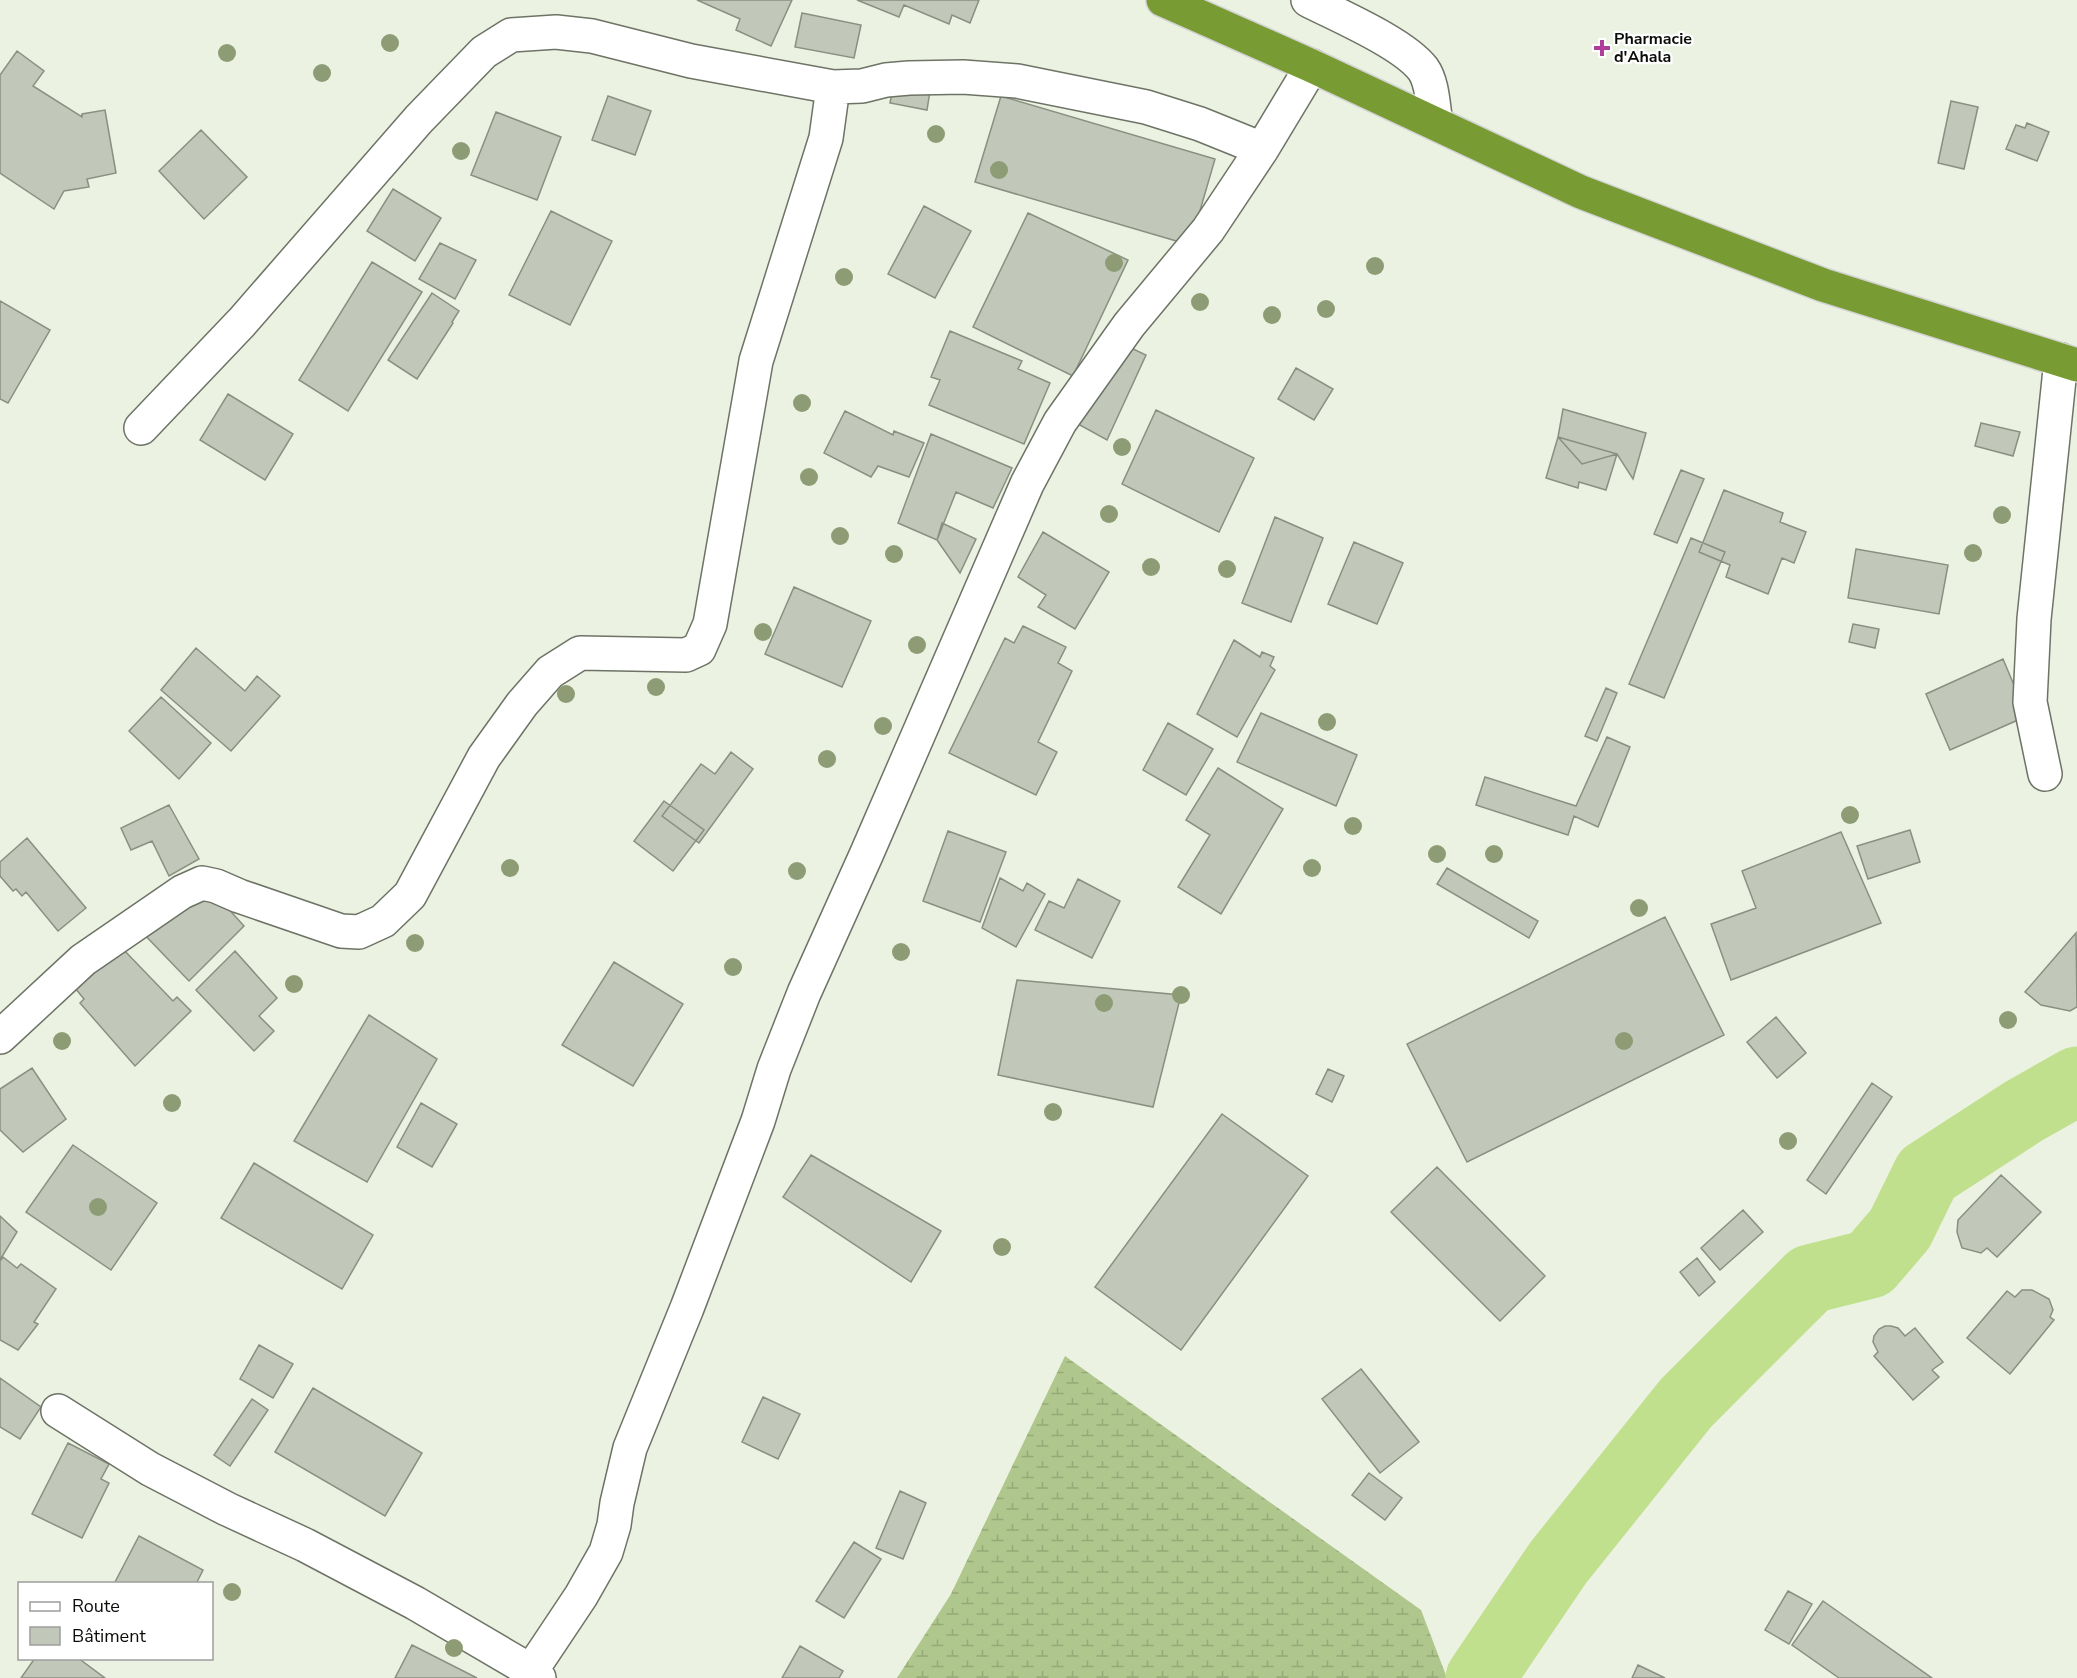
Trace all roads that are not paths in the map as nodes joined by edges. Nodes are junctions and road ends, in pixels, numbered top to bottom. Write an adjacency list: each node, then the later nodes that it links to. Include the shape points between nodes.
1 (1163, 0): 3 (highway)
2 (1308, 0): 5 (street, via 1401,48 1424,70)
3 (1312, 66): 5 (highway); 6 (street)
4 (833, 87): 6 (street, via 909,78 1017,81 1146,107); 8 (street, via 692,61 592,36 556,32 511,35 484,52 419,119 242,322); 10 (street, via 826,138 756,361 710,624 699,649 686,655 580,653 550,672 484,758 410,895 383,921 358,932 341,931 202,883 182,892 83,960)
5 (1436, 123): 7 (highway, via 1581,192 1822,285)
6 (1262, 149): 12 (street, via 1208,230 1128,325 1060,422 1027,484 804,993 700,1275 630,1448 606,1551)
7 (2069, 363): 9 (street, via 2034,619 2030,702)
8 (141, 428)
9 (2045, 774)
10 (0, 1037)
11 (58, 1412): 12 (street, via 150,1470 415,1603)
12 (535, 1675)

